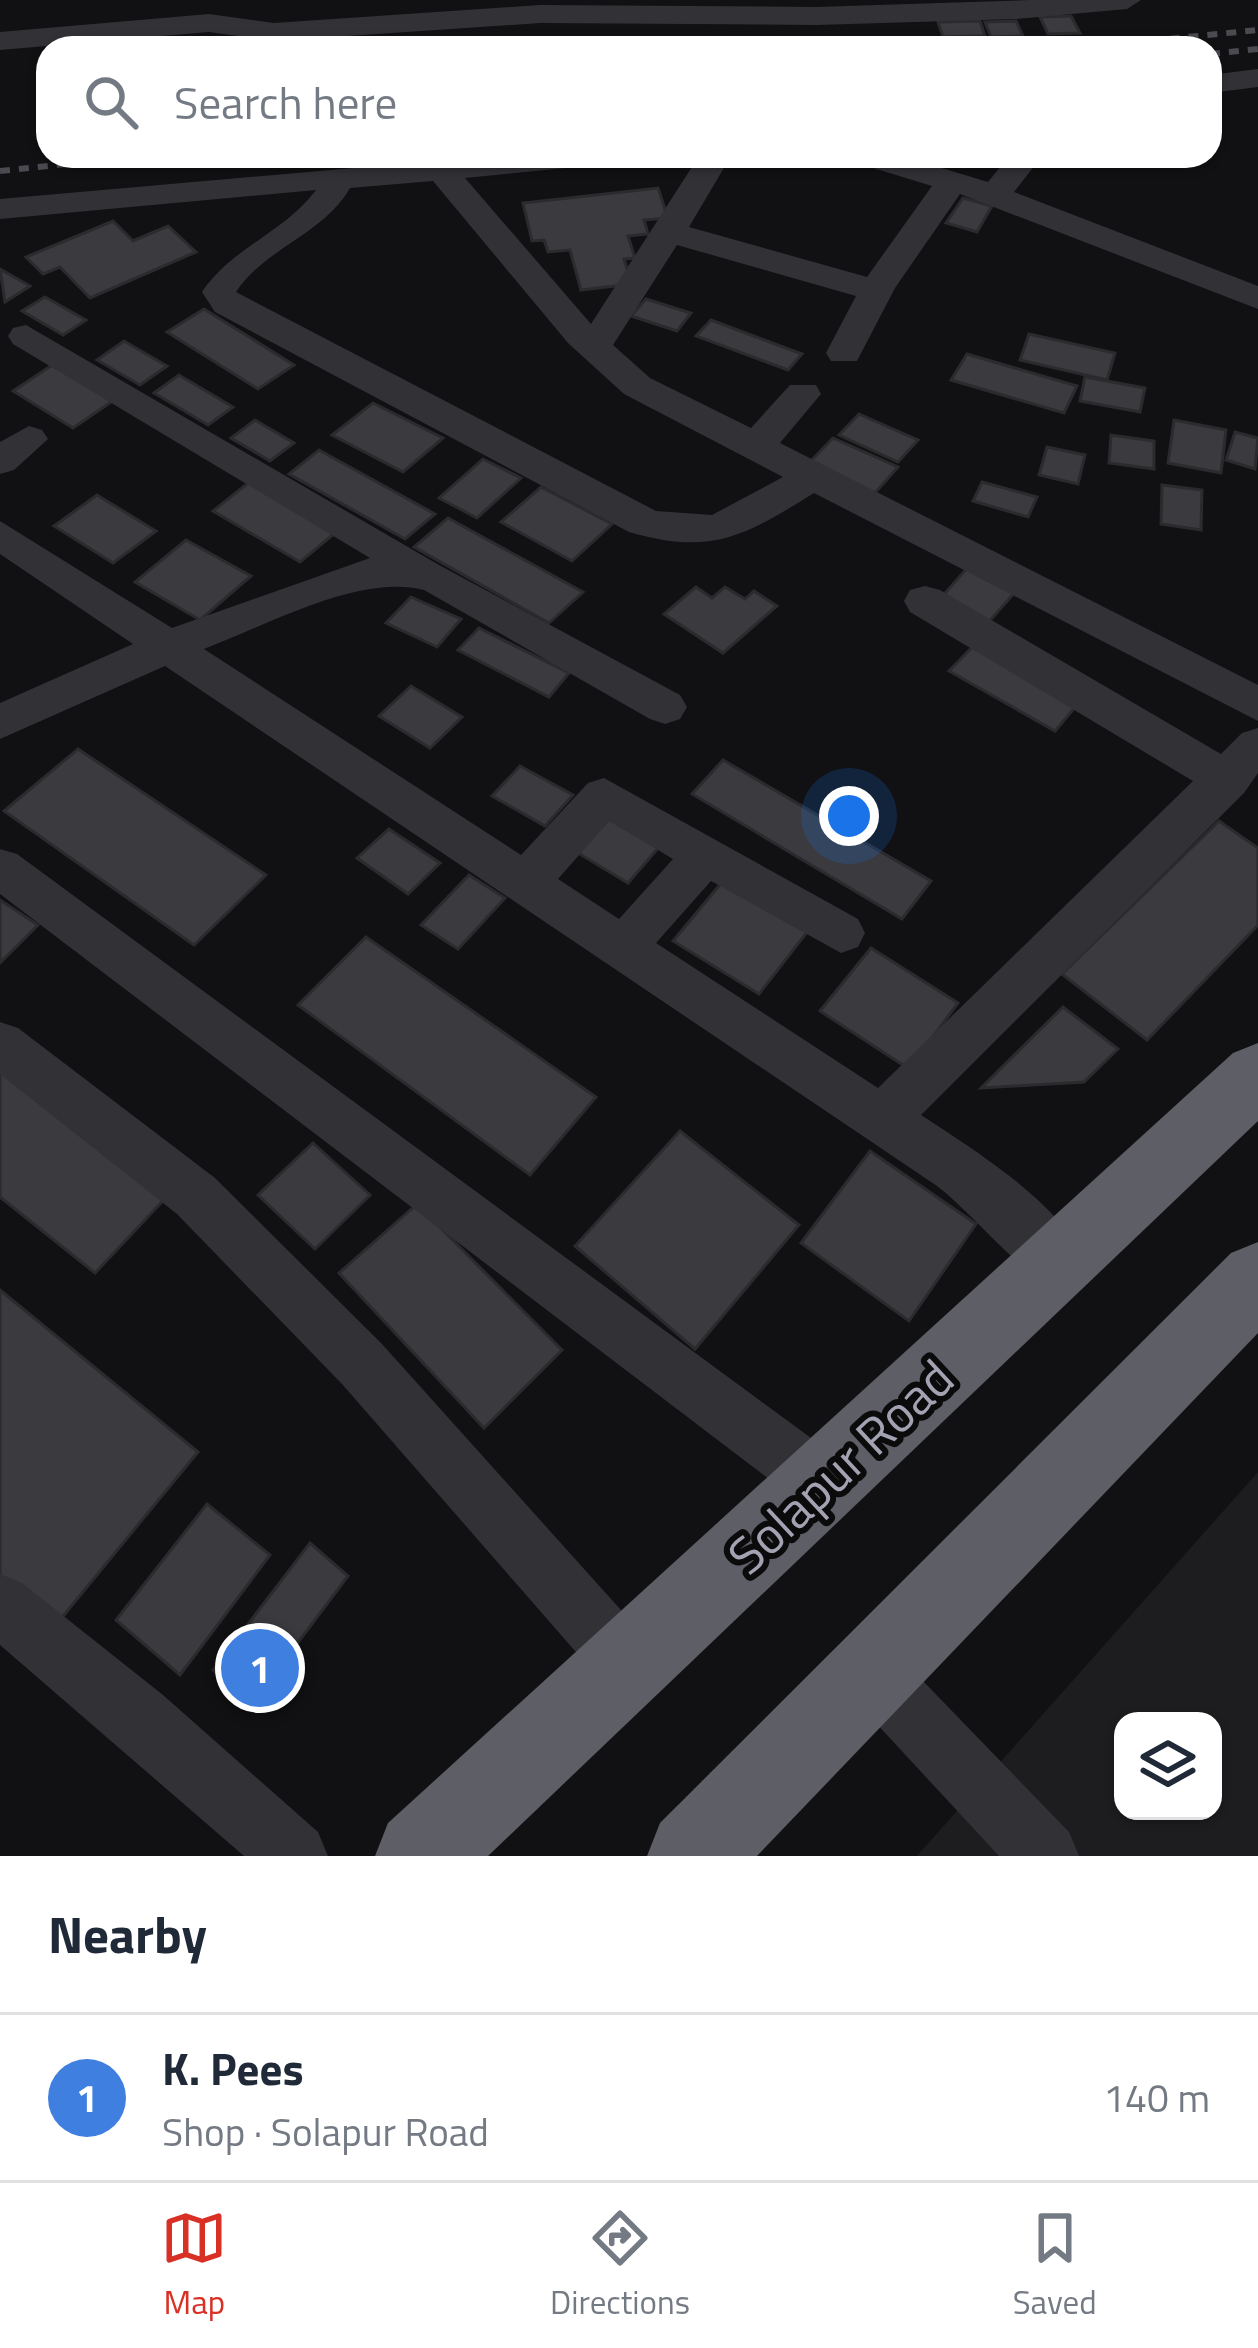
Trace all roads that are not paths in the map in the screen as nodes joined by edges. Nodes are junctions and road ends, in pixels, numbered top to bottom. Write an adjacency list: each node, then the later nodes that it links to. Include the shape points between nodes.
1 (280, 0): 7 (street)
2 (1127, 0): 3 (street)
3 (1057, 4): 5 (street)
4 (652, 6): 6 (street); 7 (street)
5 (947, 6): 6 (street)
6 (817, 8)
7 (209, 35): 8 (street)
8 (174, 36)
9 (36, 40): 10 (street)
10 (0, 41)
11 (1258, 79): 12 (street)
12 (1222, 83)
13 (478, 168): 17 (street)
14 (708, 168): 22 (street)
15 (908, 168): 18 (street)
16 (1016, 168): 20 (street)
17 (443, 172): 19 (street); 26 (street)
18 (952, 181): 20 (street); 23 (street)
19 (337, 182): 21 (street, via 213,185); 30 (street, via 301,227 227,275 219,292 226,304 673,532 701,535 730,524)
20 (993, 196): 24 (street)
21 (0, 209)
22 (669, 232): 23 (street); 26 (street)
23 (877, 291): 27 (street)
24 (1258, 298)
25 (26, 337): 32 (street)
26 (592, 348): 29 (street, via 638,386)
27 (844, 352)
28 (803, 394): 29 (street)
29 (754, 449): 30 (street)
30 (812, 477): 35 (street)
31 (0, 535): 34 (street)
32 (437, 579): 34 (street, via 394,568 358,575); 36 (street)
33 (925, 601): 38 (street)
34 (172, 644): 37 (street); 41 (street)
35 (1258, 704)
36 (665, 707)
37 (0, 722)
38 (1243, 762): 46 (street)
39 (705, 855): 41 (street, via 604,796); 42 (street); 43 (street)
40 (0, 868): 49 (street)
41 (526, 881): 43 (street)
42 (842, 933)
43 (623, 946): 46 (street)
44 (0, 1044): 51 (street, via 196,1196 362,1364)
45 (1258, 1075): 47 (highway, Solapur Road)
46 (882, 1119): 47 (street, via 997,1200)
47 (1059, 1263): 49 (highway, Solapur Road)
48 (1258, 1280): 52 (highway)
49 (824, 1484): 51 (highway, Solapur Road)
50 (0, 1605): 53 (street)
51 (625, 1661): 54 (highway, Solapur Road)
52 (872, 1673): 55 (highway); 56 (street)
53 (294, 1856)
54 (421, 1856)
55 (693, 1856)
56 (1045, 1856)

